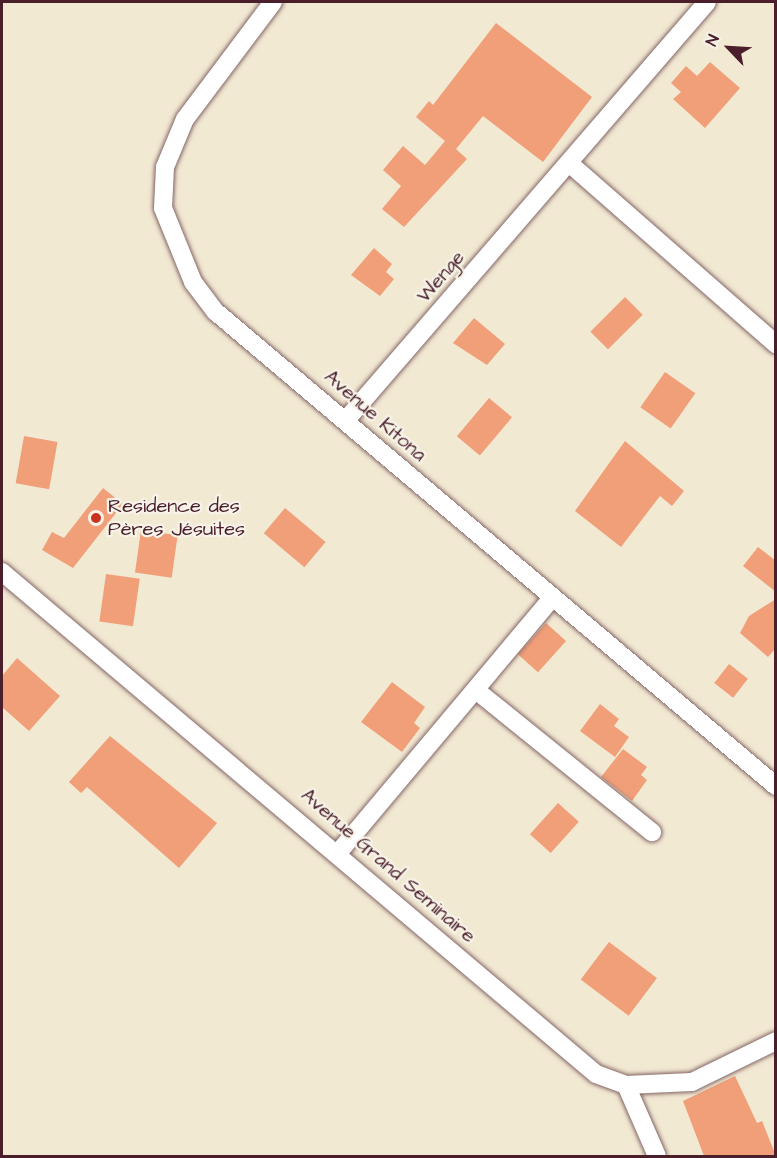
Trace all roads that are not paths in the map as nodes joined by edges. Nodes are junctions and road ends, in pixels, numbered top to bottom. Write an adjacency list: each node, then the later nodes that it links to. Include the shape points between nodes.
1 (273, 2): 5 (street, Avenue Kitona, via 185,119 165,167 163,208 193,282 216,312)
2 (707, 2): 3 (street, Wenge)
3 (569, 163): 4 (street); 5 (street, Wenge)
4 (776, 344)
5 (346, 420): 7 (street, Avenue Kitona)
6 (2, 572): 11 (street, Avenue Grand Seminaire)
7 (551, 599): 8 (street); 9 (street, Avenue Kitona)
8 (477, 691): 10 (street); 11 (street)
9 (776, 786)
10 (652, 832)
11 (338, 853): 13 (street, Avenue Grand Seminaire, via 596,1074)
12 (776, 1041): 13 (street, Avenue Grand Seminaire, via 692,1082)
13 (626, 1085): 14 (street)
14 (657, 1156)

